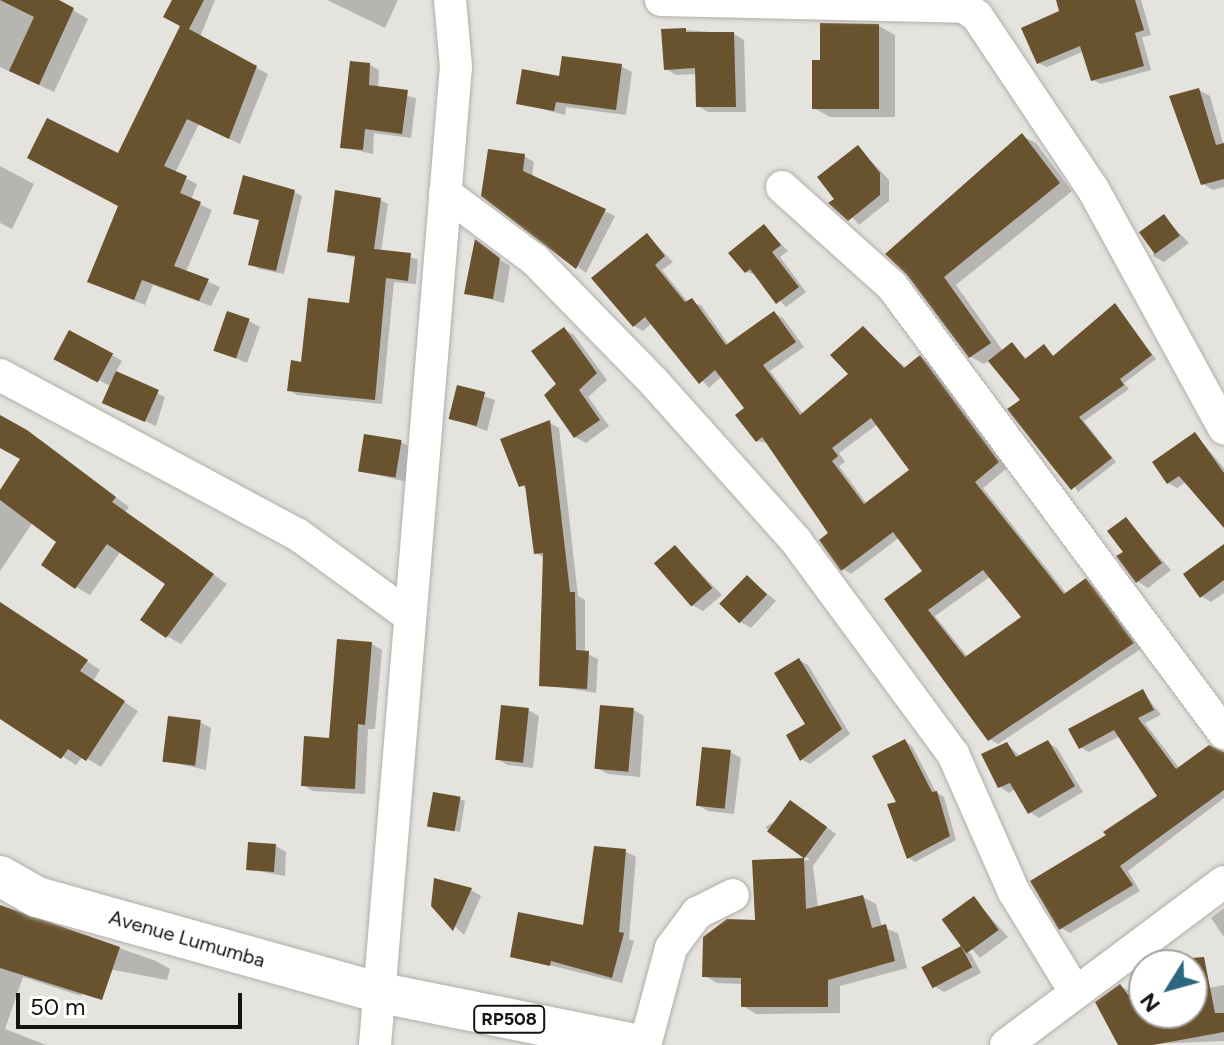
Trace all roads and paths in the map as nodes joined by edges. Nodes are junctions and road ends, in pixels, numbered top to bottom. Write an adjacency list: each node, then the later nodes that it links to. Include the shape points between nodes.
1 (450, 0): 4 (street, via 456,67)
2 (661, 0): 6 (street, via 964,7 977,16 1093,189)
3 (782, 187): 8 (street, via 892,286)
4 (445, 193): 7 (street); 12 (street, via 535,260 654,382 796,541 953,754 1014,892)
5 (0, 375): 7 (street, via 297,534)
6 (1224, 428)
7 (408, 615): 13 (street)
8 (1224, 733)
9 (0, 876): 13 (main road, Avenue Lumumba, via 37,897)
10 (1224, 882): 12 (street)
11 (733, 895): 16 (street, via 697,913 671,948)
12 (1074, 990): 14 (street)
13 (377, 992): 15 (street); 16 (main road, RP508)
14 (1022, 1039)
15 (375, 1045)
16 (643, 1045)

